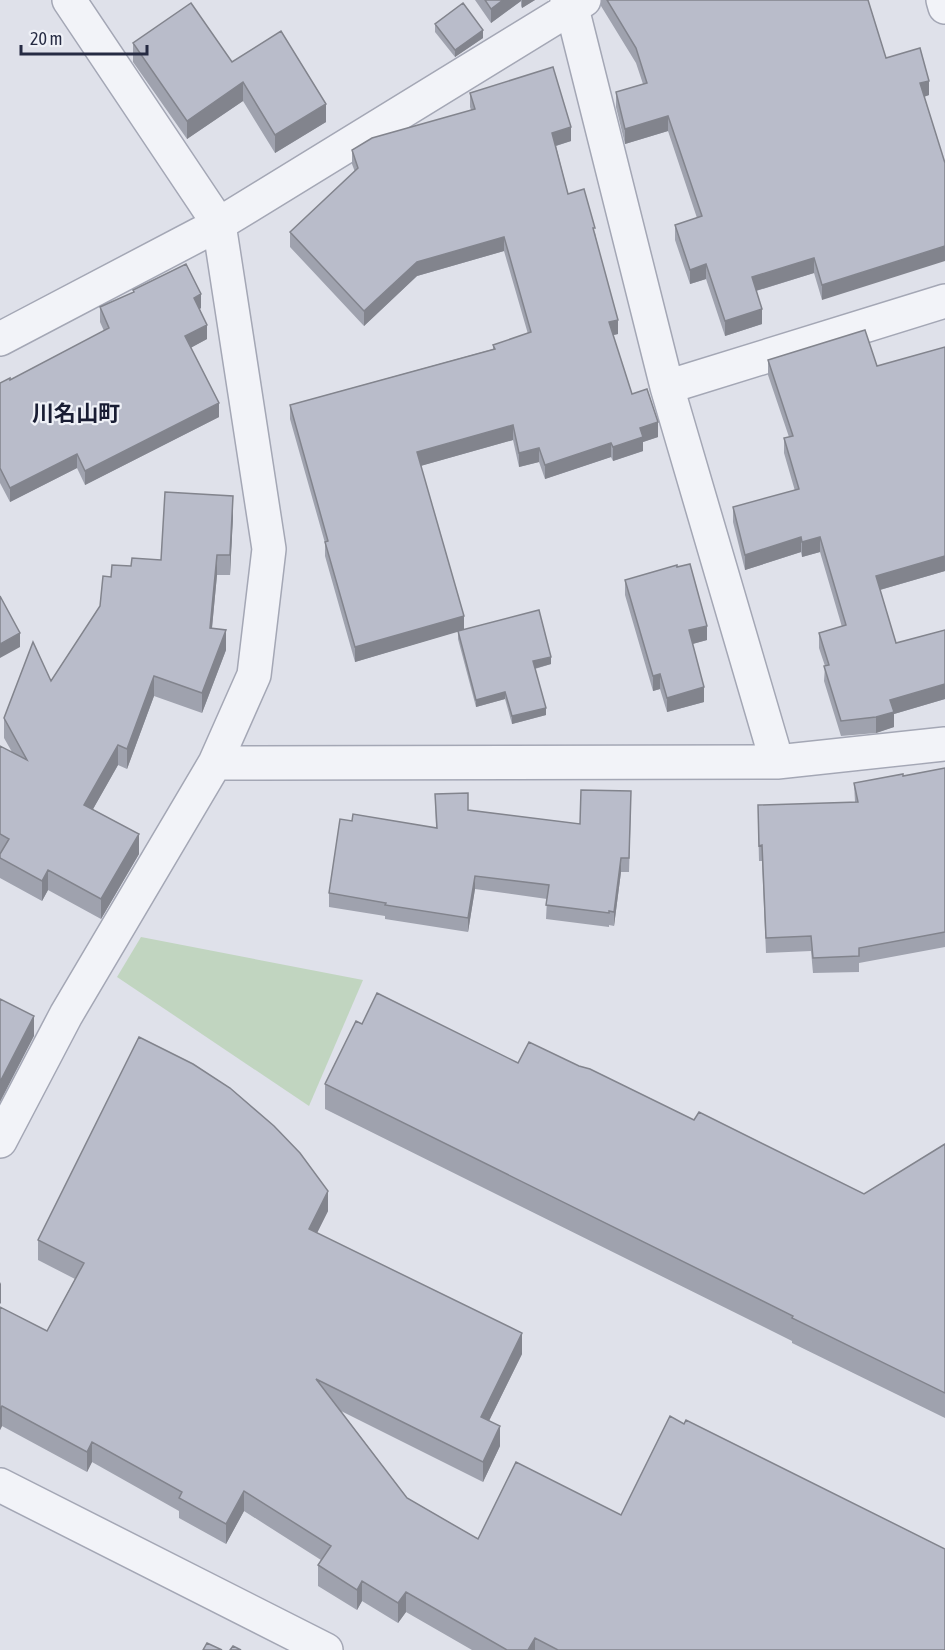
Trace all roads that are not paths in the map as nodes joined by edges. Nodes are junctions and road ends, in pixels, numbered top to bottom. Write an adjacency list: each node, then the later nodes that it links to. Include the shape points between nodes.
1 (69, 0): 5 (street)
2 (943, 0): 4 (street)
3 (574, 3): 5 (street); 8 (street)
4 (945, 7)
5 (219, 224): 7 (street); 11 (street, via 269,549 254,675)
6 (945, 301): 8 (street)
7 (0, 339)
8 (667, 387): 10 (street)
9 (945, 744): 10 (street)
10 (777, 762): 11 (street)
11 (214, 763): 12 (street, via 66,1015)
12 (0, 1141)
13 (0, 1485): 14 (street)
14 (326, 1650)

